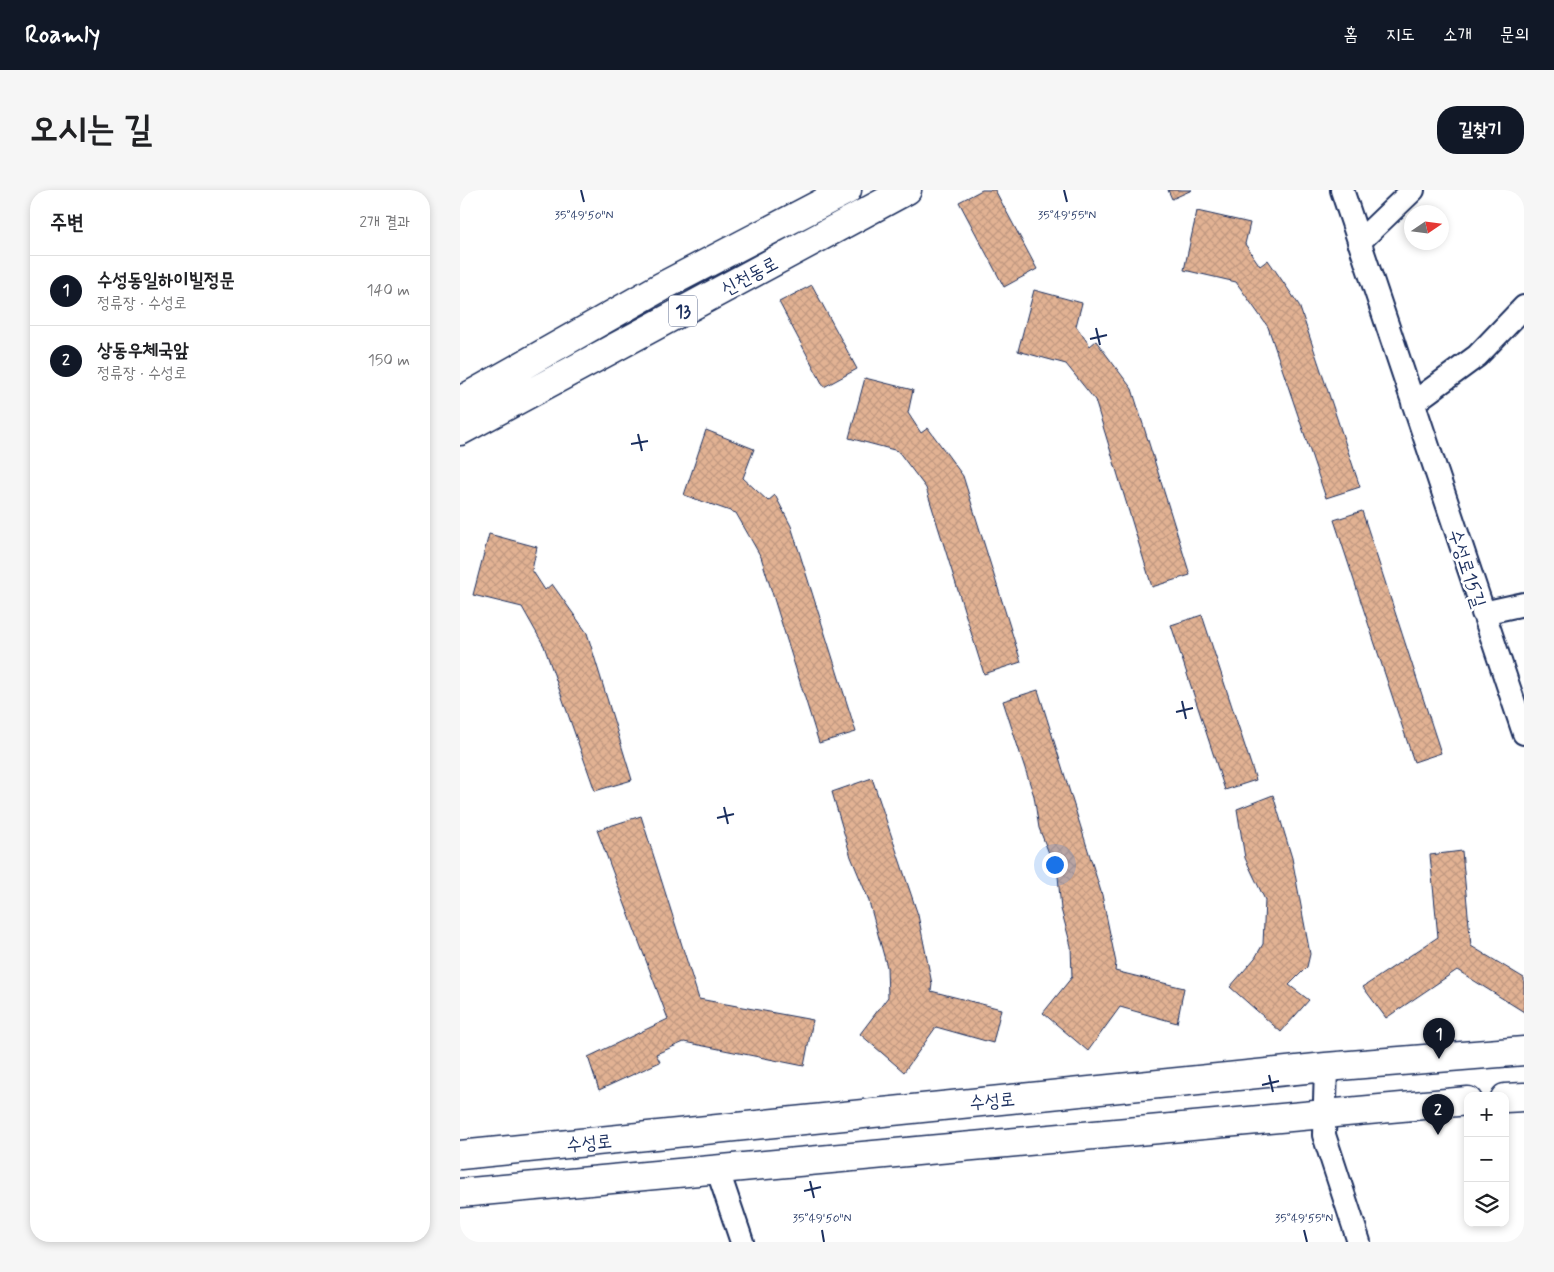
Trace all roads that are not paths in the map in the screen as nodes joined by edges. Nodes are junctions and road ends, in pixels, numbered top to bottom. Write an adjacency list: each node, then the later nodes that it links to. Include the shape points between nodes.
1 (847, 190): 7 (main road, 신천동로 / 13, via 661,287)
2 (907, 190): 9 (main road, 신천동로 / 13)
3 (1342, 190): 5 (street, 수성로15길)
4 (1413, 190): 5 (street)
5 (1359, 242): 8 (street, 수성로15길)
6 (1524, 307): 8 (street, via 1477,356)
7 (460, 401)
8 (1413, 403): 11 (street, 수성로15길)
9 (460, 431)
10 (1524, 604): 11 (street)
11 (1483, 613): 12 (street, 수성로15길)
12 (1524, 733)
13 (1524, 1051): 14 (main road, 수성로)
14 (1326, 1067): 18 (street); 19 (main road, 수성로)
15 (1524, 1097): 16 (main road)
16 (1509, 1098)
17 (1464, 1101): 18 (main road, 수성로)
18 (1325, 1113): 20 (main road, 수성로); 23 (street, via 1324,1135)
19 (460, 1155)
20 (718, 1171): 21 (main road, 수성로); 22 (street)
21 (460, 1192)
22 (742, 1242)
23 (1359, 1242)

